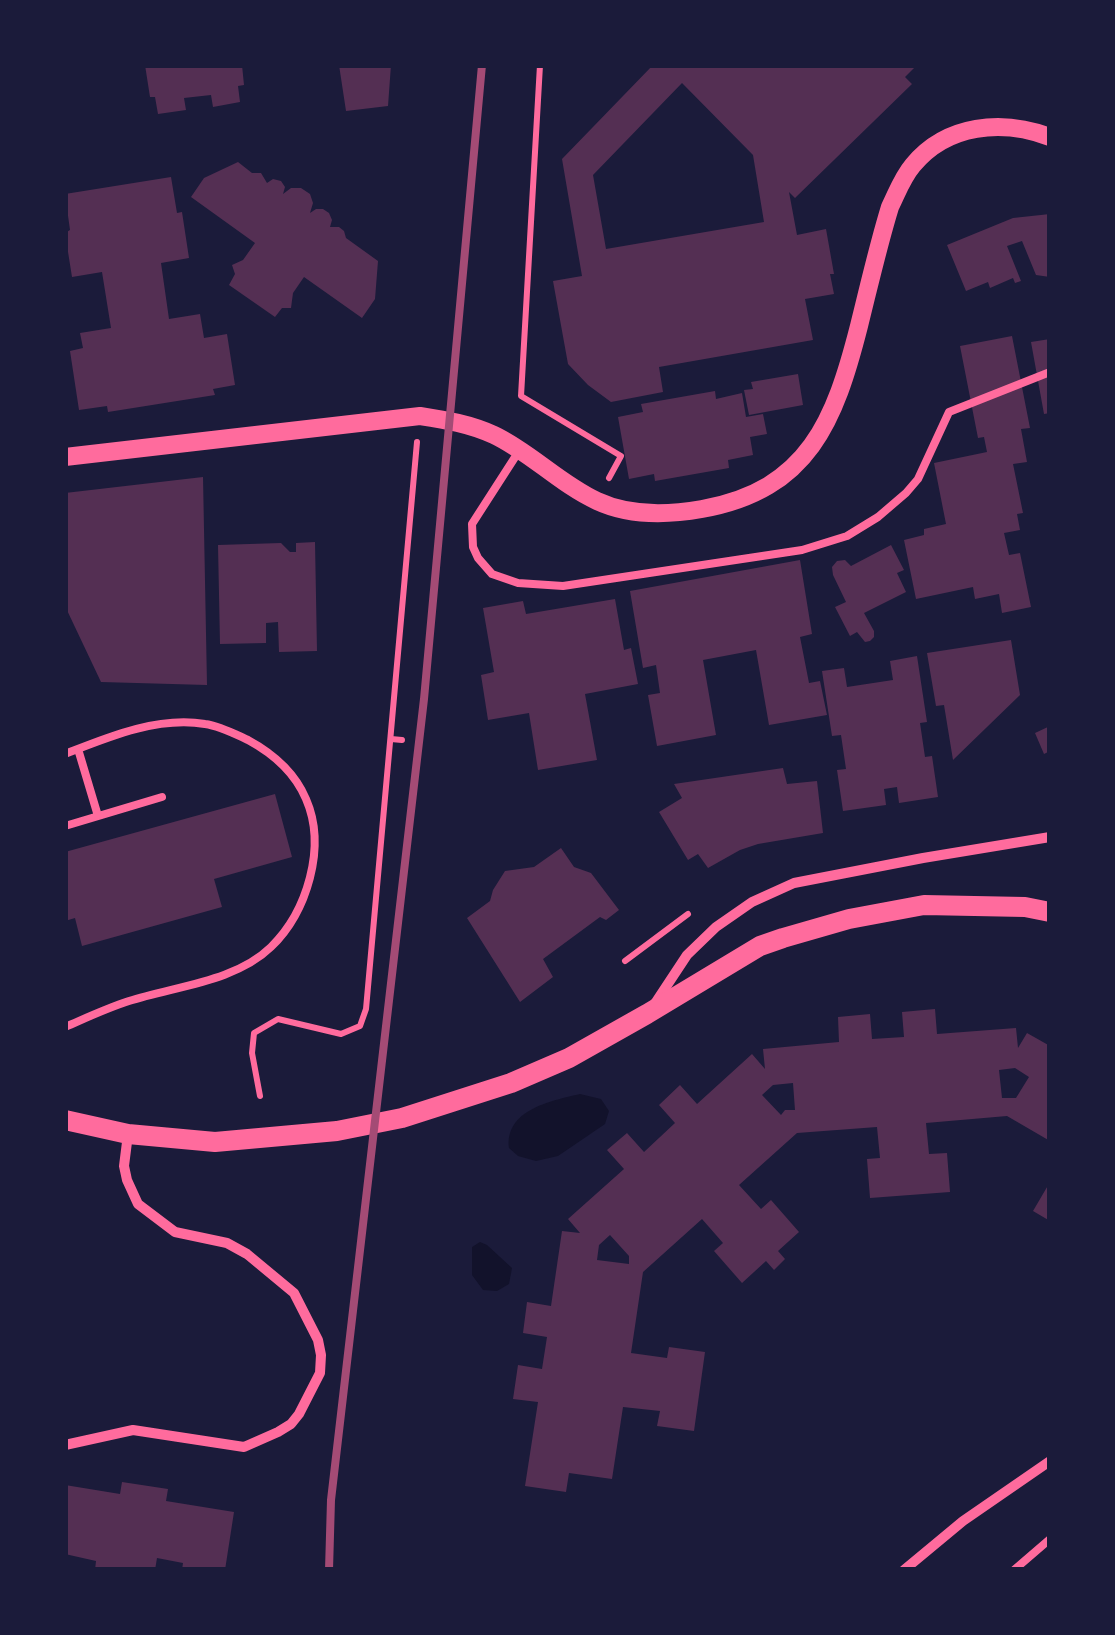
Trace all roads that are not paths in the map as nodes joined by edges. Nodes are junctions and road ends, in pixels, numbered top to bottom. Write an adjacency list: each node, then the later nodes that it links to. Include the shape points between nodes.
1 (1050, 137): 3 (street, via 1004,126 980,128 945,139 913,165 890,207 832,412 806,453 760,490 688,512 640,512 596,500)
2 (1050, 372): 3 (lane, via 949,412 918,479 862,528 775,554 550,586 492,574 473,546 472,524)
3 (518, 451): 4 (street, via 458,422 420,416)
4 (65, 457)
5 (78, 749): 6 (lane); 8 (lane); 13 (lane, via 146,726 182,722 231,732 273,757 297,783 311,813 314,852 298,910 258,958)
6 (65, 754)
7 (162, 797): 8 (lane)
8 (98, 816): 9 (lane)
9 (65, 826)
10 (1050, 837): 12 (street, via 794,882 716,927 687,954)
11 (1050, 912): 12 (main road, via 924,905 848,919 760,946)
12 (648, 1014): 15 (main road, via 511,1083 402,1118 215,1142)
13 (65, 1026)
14 (65, 1120): 15 (main road)
15 (128, 1134): 16 (street, via 126,1180 138,1204 174,1232 227,1243 294,1293 318,1340 320,1372 292,1424 244,1447 134,1430)
16 (65, 1444)
17 (1050, 1461): 19 (street)
18 (1050, 1539): 20 (lane)
19 (904, 1570)
20 (1014, 1570)

